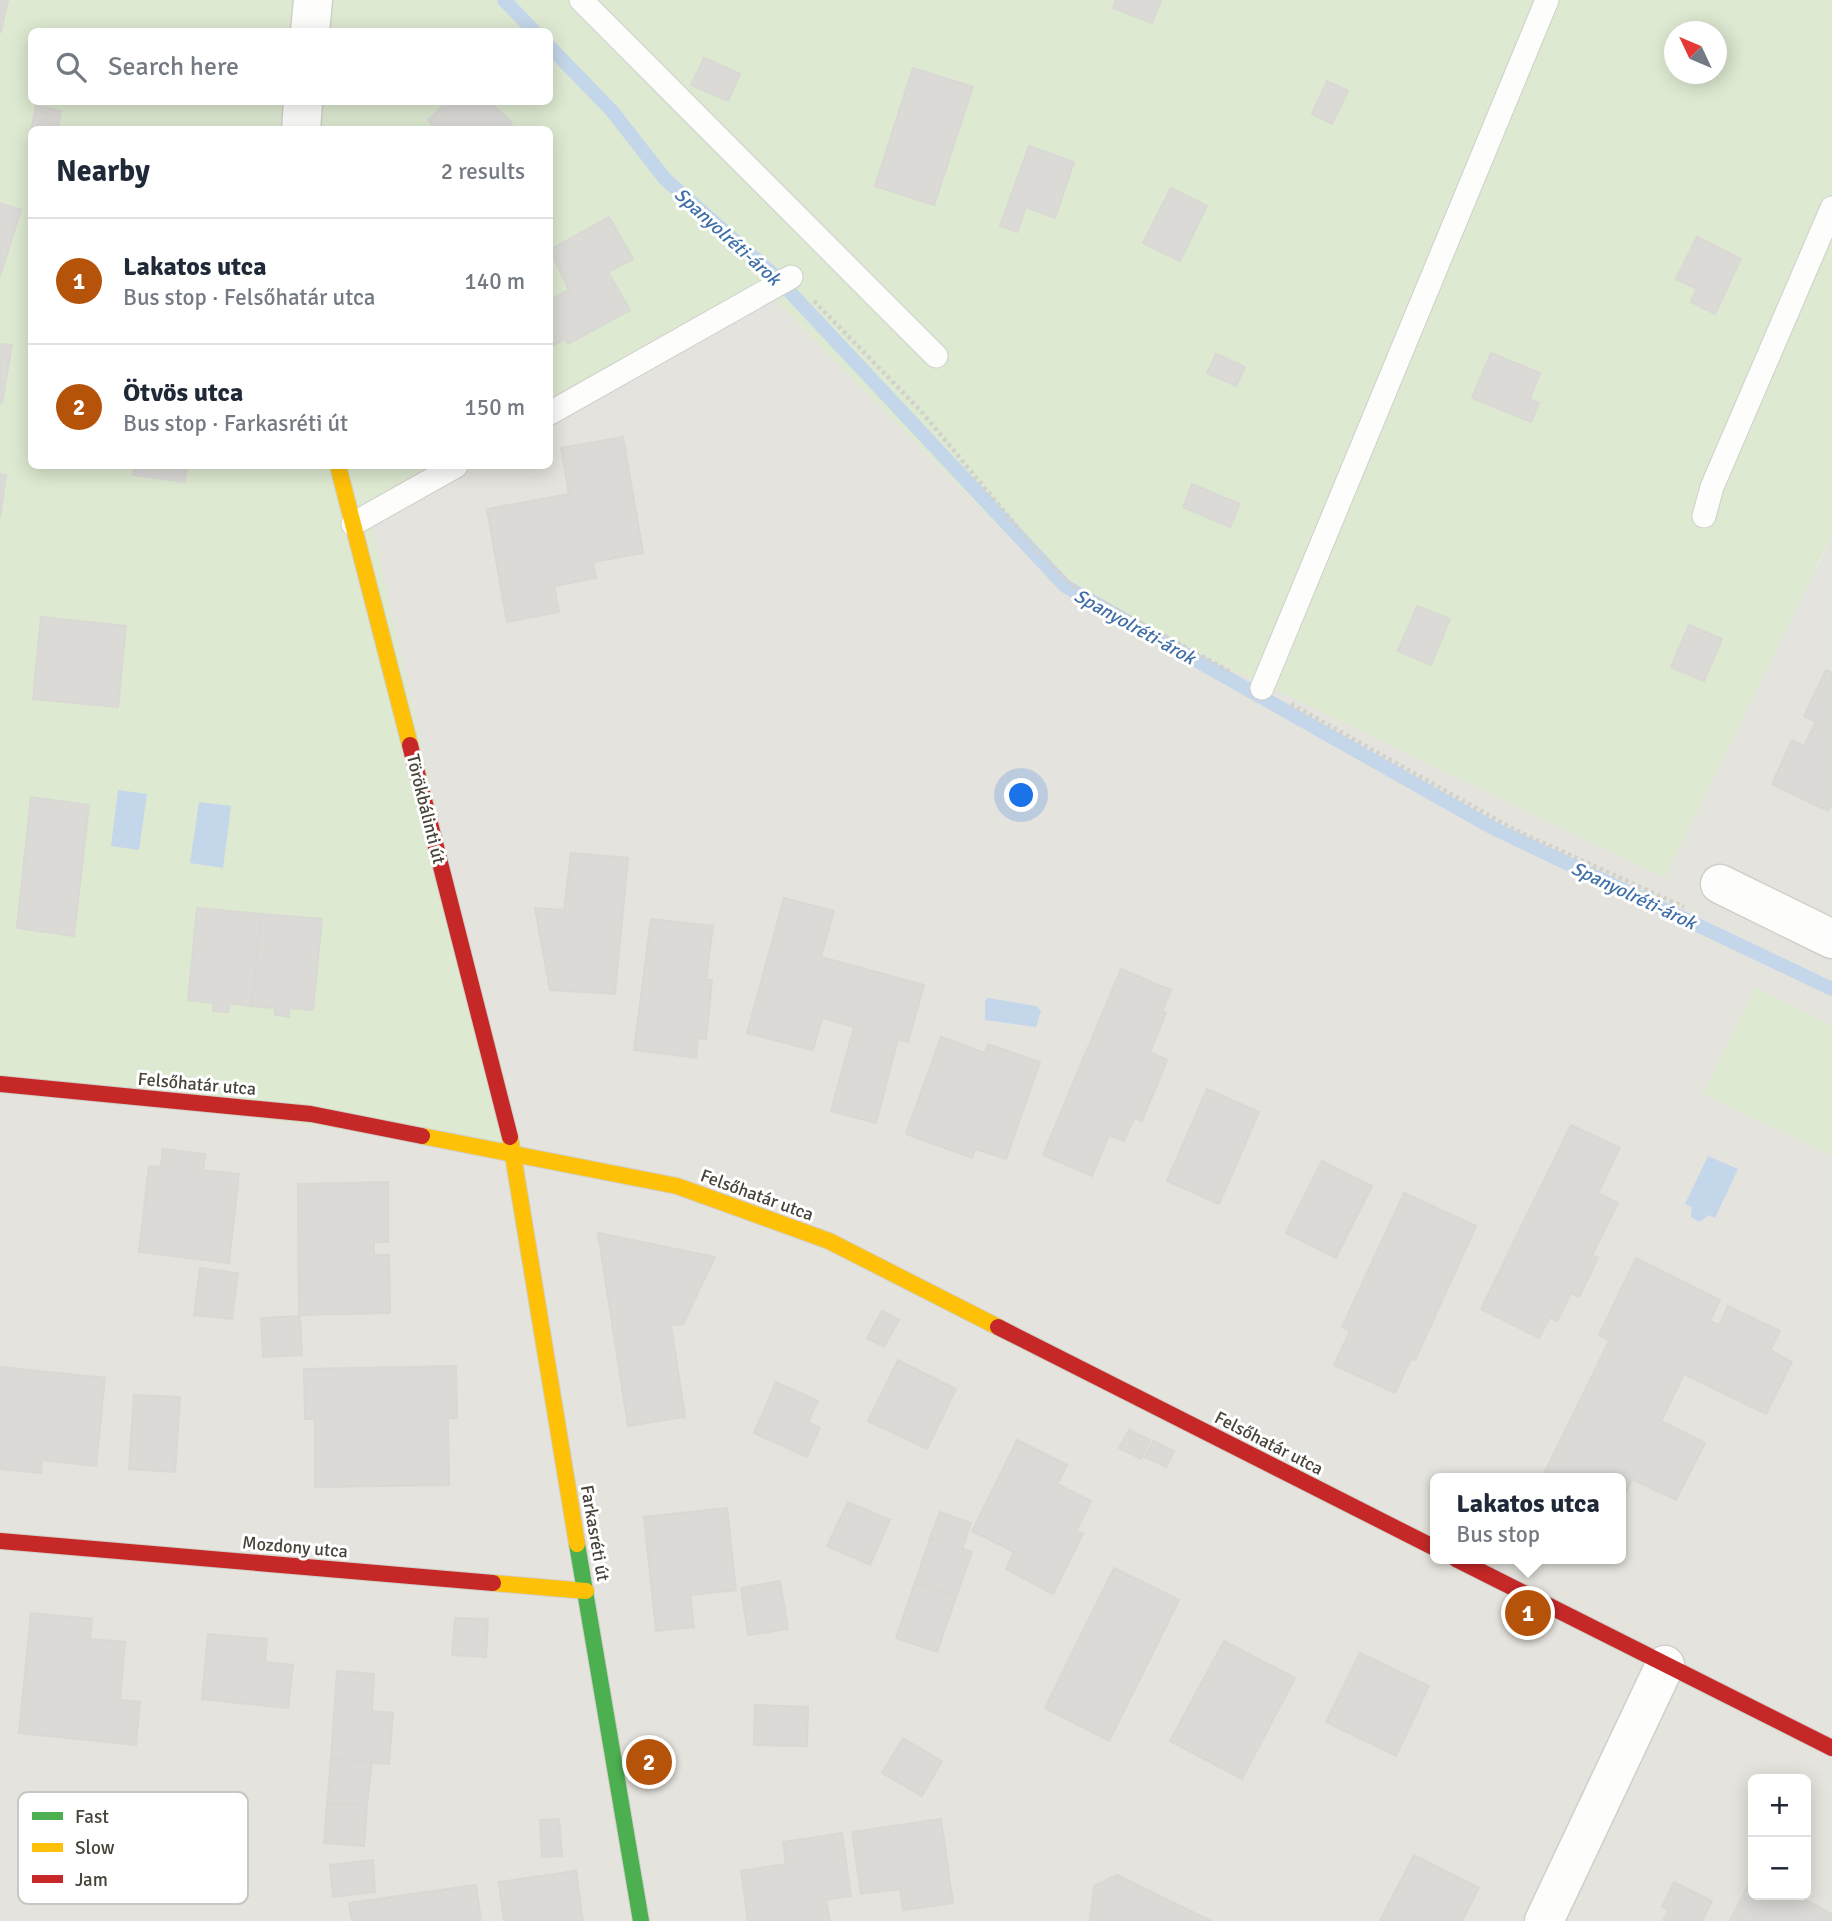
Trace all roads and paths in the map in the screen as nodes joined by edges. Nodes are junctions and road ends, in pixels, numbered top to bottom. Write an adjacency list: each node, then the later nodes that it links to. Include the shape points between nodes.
1 (313, 0): 4 (street)
2 (581, 0): 9 (lane)
3 (1547, 0): 15 (lane)
4 (310, 28)
5 (303, 105): 6 (street)
6 (301, 126)
7 (1832, 208): 13 (lane, via 1712,486)
8 (792, 277): 10 (lane); 15 (path, via 921,411 1037,551 1071,585)
9 (936, 356)
10 (553, 411)
11 (339, 469): 14 (street, Törökbálinti út)
12 (451, 469): 14 (lane)
13 (1704, 516)
14 (353, 524): 19 (street, Törökbálinti út)
15 (1262, 688): 16 (path, via 1515,830 1699,914)
16 (1720, 884): 17 (street)
17 (1832, 939)
18 (0, 1084): 19 (street, Felsőhatár utca, via 311,1114)
19 (514, 1152): 21 (street, Felsőhatár utca, via 677,1186 829,1241); 23 (street, Farkasréti út)
20 (0, 1541): 23 (street, Mozdony utca)
21 (1430, 1545)
22 (1465, 1564): 24 (street)
23 (586, 1591): 26 (street, Farkasréti út)
24 (1665, 1665): 25 (street); 27 (street)
25 (1832, 1748)
26 (641, 1921)
27 (1544, 1921)

